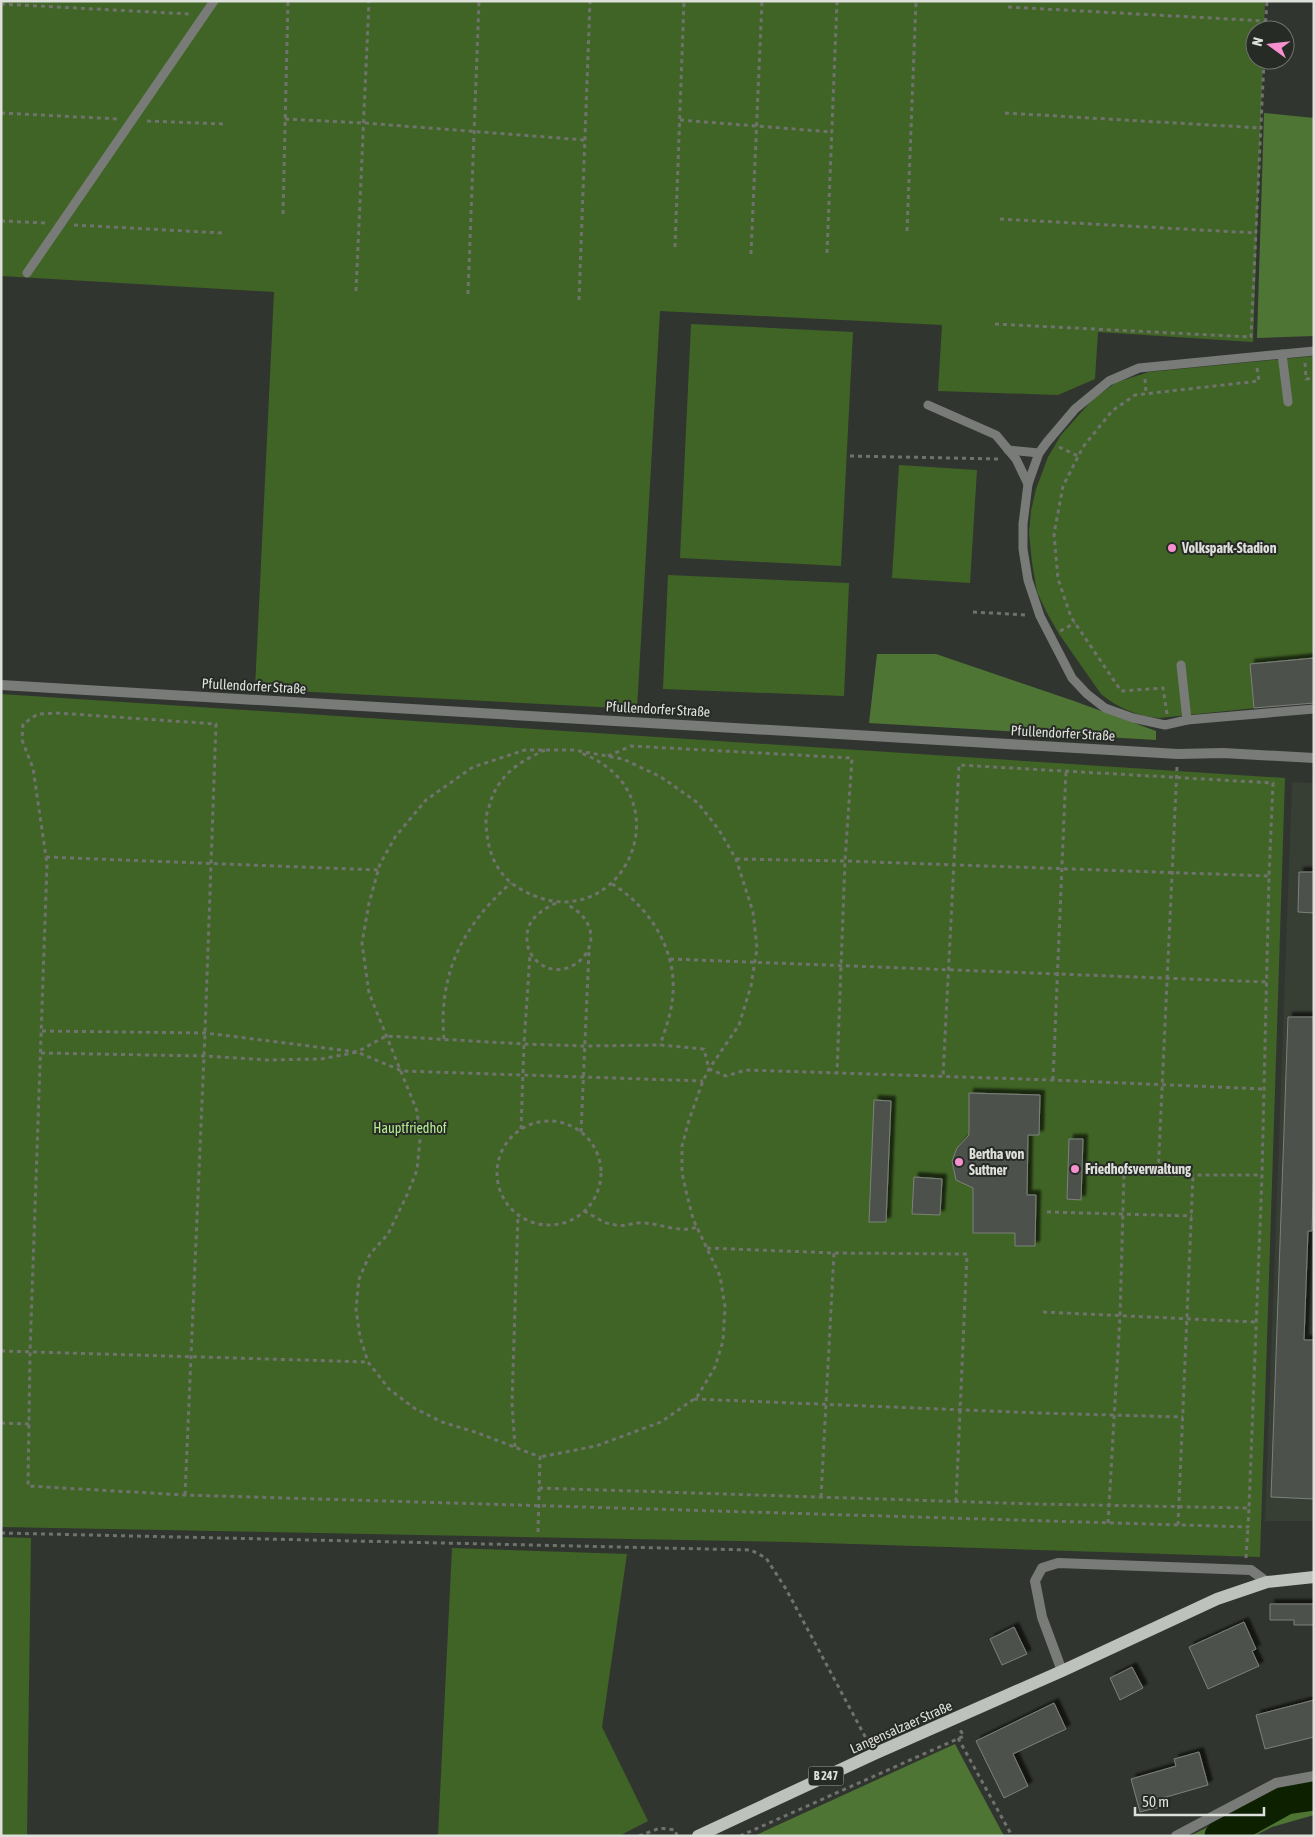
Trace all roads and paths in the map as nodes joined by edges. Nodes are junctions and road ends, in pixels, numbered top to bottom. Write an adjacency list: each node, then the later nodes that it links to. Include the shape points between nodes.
1 (214, 1): 13 (lane)
2 (288, 1): 19 (path)
3 (369, 1): 22 (path)
4 (479, 1): 26 (path)
5 (590, 1): 28 (path)
6 (684, 1): 21 (path)
7 (762, 1): 24 (path)
8 (836, 1): 27 (path)
9 (916, 1): 33 (path)
10 (1267, 1): 15 (path)
11 (1, 4): 13 (path)
12 (1008, 7): 14 (path)
13 (205, 15): 20 (lane)
14 (1248, 20)
15 (1266, 20)
16 (1264, 70): 25 (path)
17 (1, 113): 20 (path)
18 (1004, 113): 25 (path)
19 (285, 119): 22 (path); 29 (path)
20 (132, 120): 23 (path); 32 (lane)
21 (680, 120): 24 (path); 36 (path)
22 (364, 123): 26 (path); 40 (path)
23 (224, 124)
24 (756, 127): 27 (path); 38 (path)
25 (1261, 128): 35 (path)
26 (474, 132): 28 (path); 41 (path)
27 (832, 132): 37 (path)
28 (585, 140): 42 (path)
29 (283, 214)
30 (1000, 219): 35 (path)
31 (1, 221): 32 (path)
32 (60, 224): 34 (path); 39 (lane)
33 (907, 231)
34 (222, 232)
35 (1256, 233): 43 (path, via 1251,337)
36 (676, 247)
37 (828, 253)
38 (751, 254)
39 (27, 273)
40 (356, 291)
41 (468, 294)
42 (579, 300)
43 (995, 324)
44 (1309, 352): 45 (lane); 47 (path, via 1306,379)
45 (1282, 354): 46 (lane); 48 (lane)
46 (1256, 356): 50 (lane, via 1139,368 1109,381 1091,394); 54 (path, via 1259,381 1135,395 1112,411)
47 (1314, 378)
48 (1288, 402)
49 (928, 405): 51 (lane, via 996,435)
50 (1047, 442): 52 (lane); 54 (path)
51 (1008, 450): 52 (lane); 55 (lane)
52 (1039, 454): 56 (lane)
53 (850, 456): 55 (path)
54 (1078, 456): 63 (path, via 1063,486 1054,534 1058,580 1071,617 1121,691 1163,688)
55 (1016, 459): 56 (lane)
56 (1028, 484): 58 (lane, via 1023,549 1028,580)
57 (973, 612): 58 (path)
58 (1040, 616): 63 (lane, via 1072,678 1087,694 1105,708 1133,718)
59 (1181, 665): 62 (lane)
60 (1, 685): 66 (street, Pfullendorfer Straße)
61 (1314, 709): 62 (lane)
62 (1187, 720): 63 (lane)
63 (1168, 724)
64 (546, 750): 65 (path); 76 (path, via 525,750 473,767 426,800 395,837); 80 (path, via 524,760 505,775 492,795 486,818 487,842 496,867)
65 (574, 750): 67 (path); 81 (path, via 613,770 628,789 636,812 637,838 628,863)
66 (1178, 754): 68 (street, Pfullendorfer Straße); 70 (path)
67 (608, 756): 72 (path, via 661,777 698,803); 73 (path, via 631,746 852,758)
68 (1314, 758)
69 (1066, 770): 70 (path); 75 (path, via 959,765); 77 (path)
70 (1177, 777): 78 (path); 79 (path, via 1273,783)
71 (46, 857): 74 (path); 74 (path, via 33,768 22,740 23,724 38,714 57,713 216,724); 93 (path)
72 (736, 858): 73 (path); 87 (path, via 753,912 757,948)
73 (845, 861): 75 (path); 88 (path)
74 (211, 862): 76 (path); 94 (path)
75 (955, 865): 77 (path); 89 (path)
76 (378, 870): 95 (path, via 362,943 369,994)
77 (1062, 870): 78 (path); 90 (path)
78 (1172, 874): 79 (path); 91 (path)
79 (1269, 876): 92 (path)
80 (511, 883): 82 (path, via 537,899); 96 (path, via 480,913 457,951 448,975 442,1018)
81 (612, 884): 83 (path, via 589,897); 86 (path, via 640,905 656,927)
82 (556, 903): 83 (path); 85 (path, via 537,914 530,923 526,933)
83 (566, 904): 84 (path, via 585,919 590,930)
84 (589, 950): 85 (path, via 574,966 560,970 545,967); 99 (path)
85 (530, 953): 97 (path)
86 (670, 959): 87 (path); 98 (path, via 673,992 668,1024)
87 (755, 961): 88 (path); 103 (path, via 739,1025)
88 (841, 966): 89 (path); 105 (path)
89 (949, 969): 90 (path); 107 (path)
90 (1057, 973): 91 (path); 109 (path)
91 (1168, 979): 92 (path); 111 (path)
92 (1266, 982): 112 (path)
93 (42, 1031): 94 (path); 101 (path)
94 (205, 1033): 100 (path); 102 (path)
95 (386, 1036): 96 (path); 100 (path); 104 (path)
96 (444, 1039): 97 (path)
97 (524, 1044): 99 (path); 106 (path)
98 (660, 1045): 99 (path); 103 (path, via 704,1049)
99 (584, 1046): 108 (path)
100 (358, 1052): 102 (path, via 321,1059); 104 (path)
101 (41, 1053): 102 (path); 131 (path)
102 (204, 1056): 132 (path)
103 (709, 1069): 105 (path, via 726,1076 746,1070); 110 (path)
104 (402, 1071): 106 (path); 133 (path, via 417,1111 420,1139 417,1170 388,1234 370,1254 359,1279 356,1308)
105 (837, 1073): 107 (path)
106 (522, 1075): 108 (path); 113 (path)
107 (943, 1076): 109 (path)
108 (582, 1077): 110 (path); 114 (path)
109 (1053, 1080): 111 (path)
110 (703, 1081): 123 (path, via 682,1146 682,1173)
111 (1163, 1084): 112 (path); 115 (path)
112 (1264, 1089): 117 (path)
113 (521, 1129): 114 (path, via 544,1121 562,1122); 121 (path, via 501,1150 496,1167 497,1184 503,1199)
114 (581, 1132): 118 (path, via 591,1142 599,1159 601,1176 597,1193)
115 (1158, 1175): 116 (path); 120 (path, via 1124,1173)
116 (1193, 1175): 117 (path); 122 (path)
117 (1262, 1176): 129 (path)
118 (584, 1211): 121 (path, via 560,1224 544,1225); 123 (path, via 616,1226 638,1223 679,1230)
119 (1048, 1212): 120 (path)
120 (1123, 1214): 122 (path); 127 (path)
121 (518, 1215): 141 (path, via 512,1403)
122 (1192, 1216): 128 (path)
123 (697, 1227): 124 (path)
124 (707, 1248): 125 (path); 134 (path, via 720,1276 724,1307 723,1341 716,1367)
125 (834, 1253): 135 (path); 136 (path, via 967,1254)
126 (1043, 1312): 127 (path)
127 (1120, 1316): 128 (path); 137 (path)
128 (1187, 1319): 129 (path); 138 (path)
129 (1256, 1322): 150 (path)
130 (1, 1351): 131 (path)
131 (30, 1352): 132 (path); 140 (path)
132 (191, 1357): 133 (path); 144 (path)
133 (368, 1362): 141 (path, via 389,1389 414,1408 442,1422)
134 (694, 1399): 135 (path); 142 (path, via 661,1422 596,1446)
135 (825, 1404): 136 (path); 145 (path)
136 (960, 1410): 137 (path); 146 (path)
137 (1113, 1415): 138 (path); 147 (path)
138 (1183, 1417): 149 (path)
139 (1, 1423): 140 (path)
140 (29, 1424): 144 (path, via 28,1486)
141 (515, 1447): 142 (path)
142 (540, 1457): 143 (path)
143 (540, 1488): 145 (path); 148 (path)
144 (184, 1495): 148 (path)
145 (821, 1497): 146 (path)
146 (956, 1501): 147 (path)
147 (1109, 1504): 149 (path); 151 (path)
148 (539, 1506): 151 (path); 154 (path)
149 (1179, 1507): 150 (path); 152 (path)
150 (1249, 1508): 153 (path)
151 (1108, 1523): 152 (path)
152 (1178, 1525): 153 (path)
153 (1248, 1527): 156 (path)
154 (538, 1532)
155 (1, 1533): 162 (path, via 751,1550 766,1558 786,1589)
156 (1246, 1570): 158 (street); 159 (street, via 1058,1564 1042,1568 1035,1581 1042,1617)
157 (1314, 1578): 158 (main road, Langensalzaer Straße / B 247)
158 (1267, 1582): 159 (main road, Langensalzaer Straße / B 247, via 1217,1599)
159 (1062, 1671): 160 (main road, Langensalzaer Straße / B 247)
160 (954, 1720): 161 (path, via 964,1736); 162 (main road, Langensalzaer Straße / B 247)
161 (958, 1738): 167 (path); 168 (path)
162 (874, 1754): 166 (main road, Langensalzaer Straße / B 247)
163 (1314, 1776): 169 (street, via 1276,1783)
164 (639, 1836): 165 (path, via 660,1828 675,1830)
165 (677, 1836)
166 (698, 1836)
167 (740, 1836)
168 (1012, 1836)
169 (1176, 1836)

